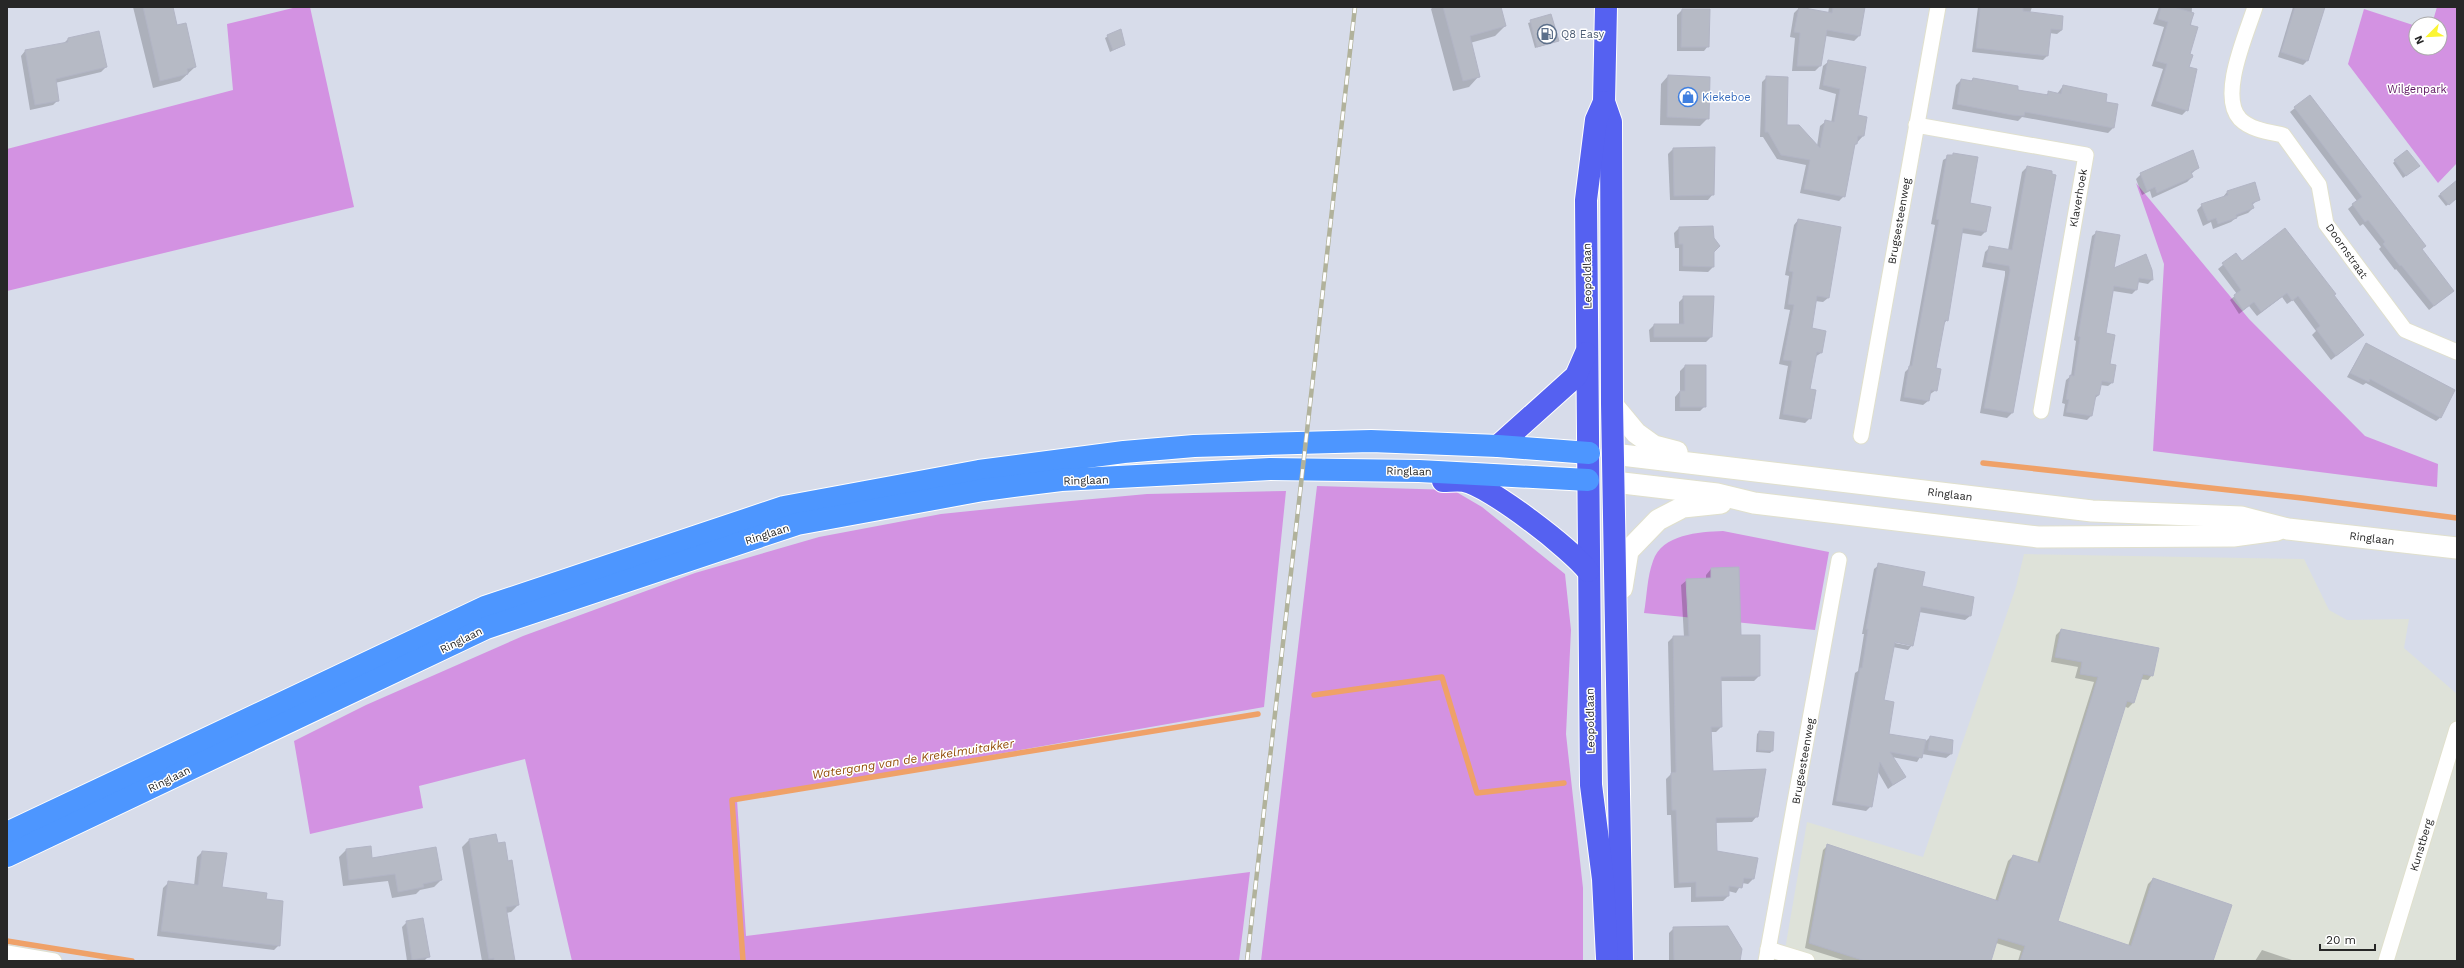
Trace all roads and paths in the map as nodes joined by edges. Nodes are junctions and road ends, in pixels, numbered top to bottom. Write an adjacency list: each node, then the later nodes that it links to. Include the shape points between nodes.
1 (1606, 7): 4 (main road, Leopoldlaan)
2 (1938, 7): 5 (street, Brugsesteenweg)
3 (2255, 7): 7 (street, Doornstraat, via 2232,81 2233,108 2240,119 2256,129 2283,135 2319,185 2326,224 2405,330)
4 (1604, 102): 6 (main road, Leopoldlaan, via 1596,120 1586,200); 8 (main road, Leopoldlaan, via 1611,122)
5 (1916, 125): 9 (street, Klaverhoek, via 2086,155); 10 (street, Brugsesteenweg)
6 (1588, 349): 11 (main road, via 1576,376); 12 (main road, Leopoldlaan)
7 (2456, 351)
8 (1612, 404): 13 (main road, Leopoldlaan); 14 (main road, via 1636,433 1654,446 1675,450)
9 (2041, 411)
10 (1861, 436)
11 (1498, 446): 12 (highway, Ringlaan); 25 (highway, Ringlaan, via 1335,441 1234,443 1149,449 979,471 784,507 485,607)
12 (1589, 453): 13 (main road); 16 (main road, Leopoldlaan)
13 (1613, 454): 14 (main road, Ringlaan); 17 (main road, Leopoldlaan)
14 (1700, 464): 19 (main road, Ringlaan, via 2092,511 2241,517)
15 (1419, 471): 16 (highway, Ringlaan); 22 (main road, via 1432,481 1465,482 1484,489 1565,547); 26 (highway, Ringlaan, via 1270,469 1061,480 983,490 797,524 486,628)
16 (1588, 480): 17 (main road); 22 (main road, Leopoldlaan)
17 (1614, 482): 18 (main road, Ringlaan, via 1717,494); 23 (main road)
18 (1754, 503): 19 (main road, Ringlaan, via 2038,537 2233,536); 23 (main road, via 1713,503 1683,507 1658,520 1628,551 1624,581)
19 (2288, 529): 20 (main road, Ringlaan)
20 (2457, 548)
21 (1839, 560): 28 (street, Brugsesteenweg)
22 (1588, 571): 30 (main road, Leopoldlaan, via 1591,785 1603,879)
23 (1616, 604): 31 (main road)
24 (2457, 729): 33 (street, Kunstberg)
25 (7, 833)
26 (7, 856)
27 (7, 954): 29 (street)
28 (1767, 955): 32 (street)
29 (54, 961)
30 (1607, 961)
31 (1622, 961)
32 (1807, 961)
33 (2386, 961)

